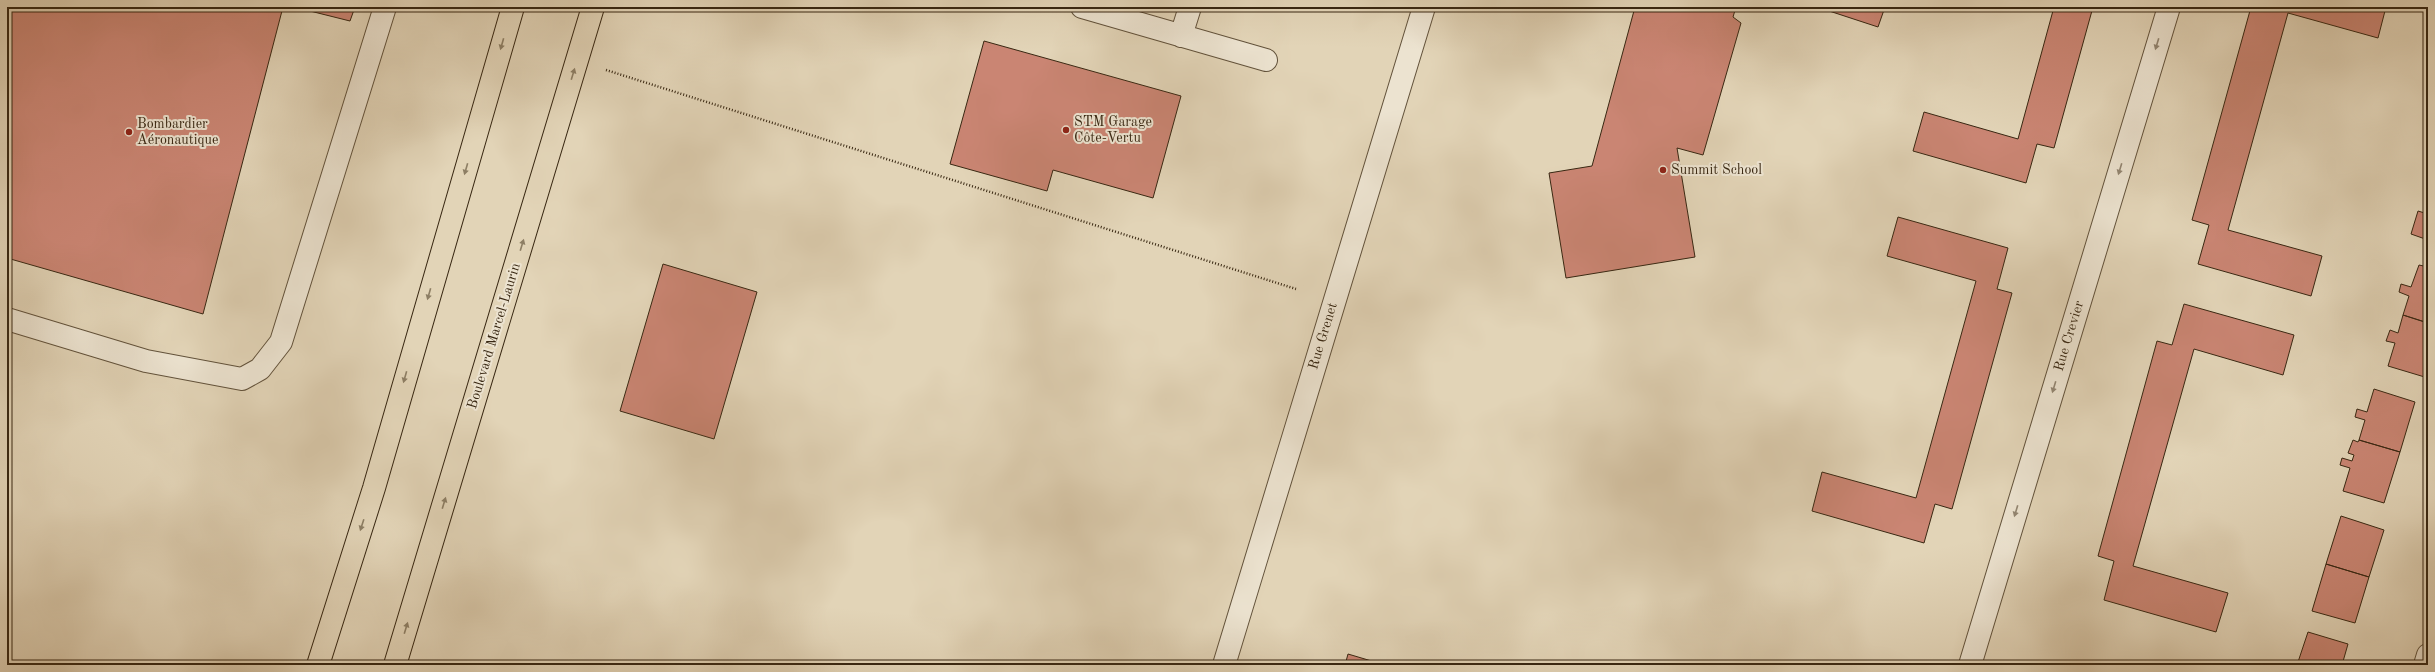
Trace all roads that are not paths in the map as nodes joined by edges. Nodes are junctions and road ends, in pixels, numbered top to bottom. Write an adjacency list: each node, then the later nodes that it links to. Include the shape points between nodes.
1 (384, 7): 10 (street, via 281,342 260,369 242,379 146,361)
2 (513, 7): 12 (main road, one-way to 12, via 374,488)
3 (593, 7): 13 (main road, Boulevard Marcel-Laurin, one-way to 3)
4 (1082, 7): 8 (street)
5 (1190, 7): 8 (street)
6 (1424, 7): 14 (street, Rue Grenet)
7 (2169, 7): 15 (street, Rue Crevier, one-way to 15)
8 (1182, 36): 9 (street)
9 (1266, 60)
10 (7, 319)
11 (2428, 655): 16 (street)
12 (318, 665)
13 (395, 665)
14 (1224, 665)
15 (1970, 665)
16 (2425, 665)

